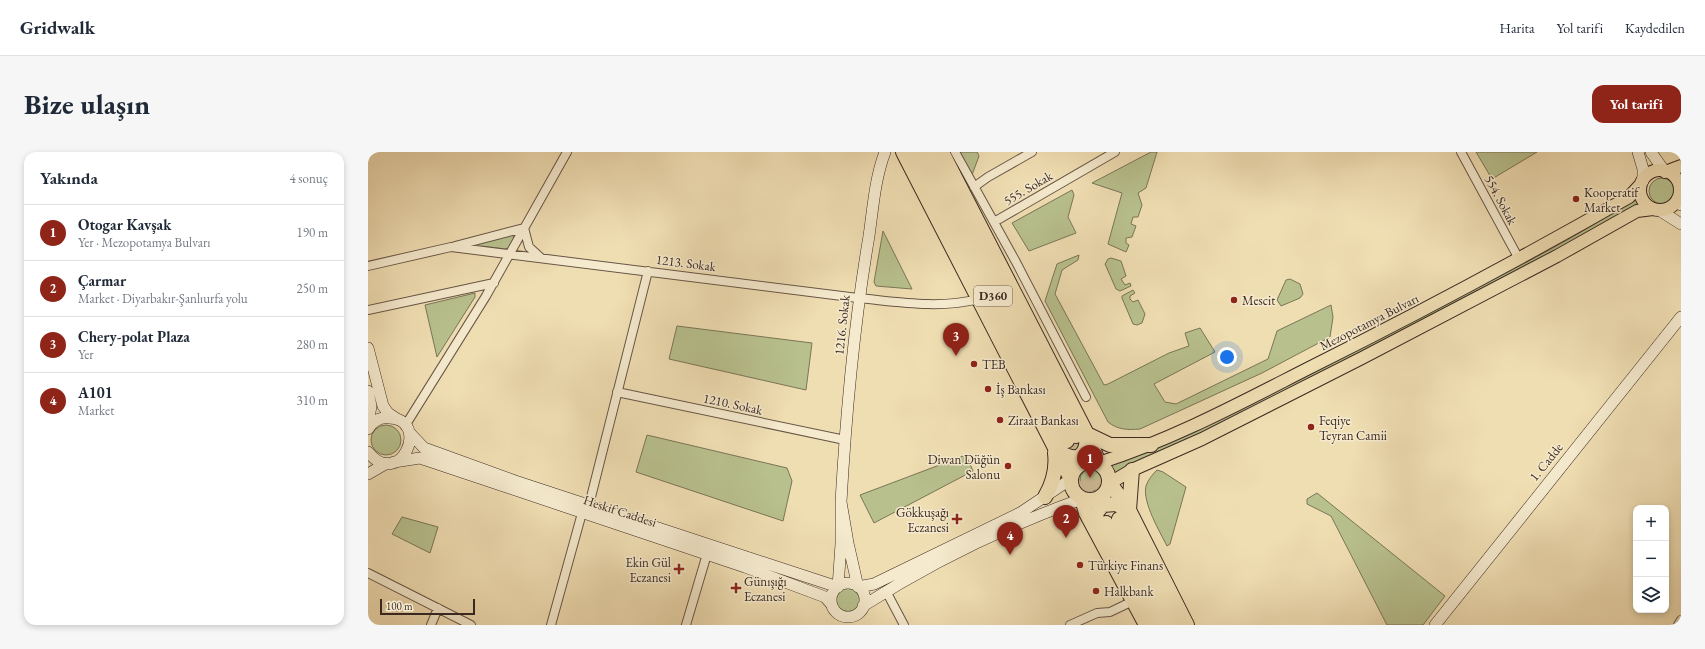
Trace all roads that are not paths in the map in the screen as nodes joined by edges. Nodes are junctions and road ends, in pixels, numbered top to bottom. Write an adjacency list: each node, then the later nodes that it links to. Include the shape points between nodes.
1 (567, 152): 21 (street)
2 (885, 152): 29 (main road, 1216. Sokak, via 878,178)
3 (903, 152): 30 (highway)
4 (917, 152): 41 (highway, D360)
5 (930, 152): 41 (highway, D360)
6 (942, 152): 41 (highway)
7 (955, 152): 16 (street)
8 (1032, 152): 16 (street)
9 (1115, 152): 19 (street, 555. Sokak)
10 (1461, 152): 25 (street, 554. Sokak)
11 (1638, 152): 15 (main road, via 1643,169)
12 (1651, 152): 14 (main road)
13 (1681, 166): 14 (main road)
14 (1665, 172): 15 (main road, via 1655,171); 17 (main road, via 1674,178)
15 (1642, 182): 18 (main road, via 1640,190 1644,202); 25 (main road, Mezopotamya Bulvarı, via 1629,197)
16 (974, 187): 19 (street)
17 (1680, 197): 18 (main road, via 1668,208)
18 (1656, 210): 20 (main road); 48 (main road, via 1637,211 1362,358 1202,439)
19 (994, 222): 36 (street)
20 (1681, 224)
21 (524, 228): 22 (street); 23 (street); 24 (street, via 529,247)
22 (451, 247): 23 (street, 1213. Sokak); 26 (street, 1213. Sokak)
23 (510, 255): 24 (street, 1213. Sokak); 28 (street)
24 (541, 259): 27 (street, 1213. Sokak)
25 (1519, 259): 43 (main road, Mezopotamya Bulvarı, via 1221,413)
26 (368, 266)
27 (648, 271): 29 (street, 1213. Sokak); 35 (street)
28 (494, 283): 31 (street); 39 (street)
29 (858, 298): 30 (street, 1213. Sokak, via 947,305); 42 (main road, 1216. Sokak)
30 (979, 299): 44 (highway)
31 (368, 310)
32 (1681, 317): 79 (main road, 1. Cadde)
33 (368, 348): 39 (main road, via 383,406)
34 (368, 391): 37 (main road)
35 (617, 392): 42 (street, 1210. Sokak); 55 (street)
36 (1086, 397)
37 (370, 407): 38 (main road)
38 (368, 424)
39 (405, 426): 40 (main road, via 384,418 377,420); 46 (main road, via 409,448 406,454); 55 (main road, via 424,448)
40 (368, 429)
41 (1077, 437): 43 (highway, via 1110,445); 44 (highway, via 1087,447 1084,453 1076,457 1066,457); 47 (highway)
42 (845, 440): 54 (main road, 1216. Sokak)
43 (1151, 445): 47 (main road, Mezopotamya Bulvarı)
44 (1054, 449): 50 (highway); 52 (highway, via 1054,475)
45 (368, 452): 46 (main road, via 373,458)
46 (390, 463): 49 (main road); 55 (main road, Heskif Caddesi, via 420,458)
47 (1099, 463): 50 (highway, via 1093,461 1081,464 1076,467); 51 (highway, via 1107,471)
48 (1132, 470): 51 (main road); 56 (highway)
49 (368, 474)
50 (1071, 479): 52 (main road); 53 (highway, via 1073,490)
51 (1110, 483): 53 (highway, via 1100,498); 56 (highway)
52 (1045, 497): 60 (main road, via 1020,513 874,584)
53 (1082, 498): 56 (highway, via 1086,514); 61 (main road, via 1011,526)
54 (841, 502): 59 (main road); 60 (main road)
55 (585, 509): 57 (main road, Heskif Caddesi); 59 (main road); 69 (street)
56 (1112, 520): 62 (highway); 76 (highway); 77 (highway); 78 (highway)
57 (707, 554): 64 (main road, Heskif Caddesi, via 825,597); 70 (street)
58 (368, 572): 63 (street)
59 (838, 586): 60 (main road, via 848,584); 64 (main road, via 832,595)
60 (858, 587): 65 (main road, via 864,596)
61 (886, 591): 65 (main road); 73 (street)
62 (1133, 601): 74 (street, via 1110,612 1097,613); 75 (highway)
63 (438, 608): 67 (street); 68 (street)
64 (833, 608): 65 (main road, via 848,617); 71 (main road)
65 (861, 610): 72 (main road)
66 (1681, 620): 80 (street)
67 (431, 625)
68 (471, 625)
69 (551, 625)
70 (686, 625)
71 (839, 625)
72 (854, 625)
73 (904, 625)
74 (1070, 625)
75 (1146, 625)
76 (1159, 625)
77 (1173, 625)
78 (1187, 625)
79 (1435, 625)
80 (1678, 625)

